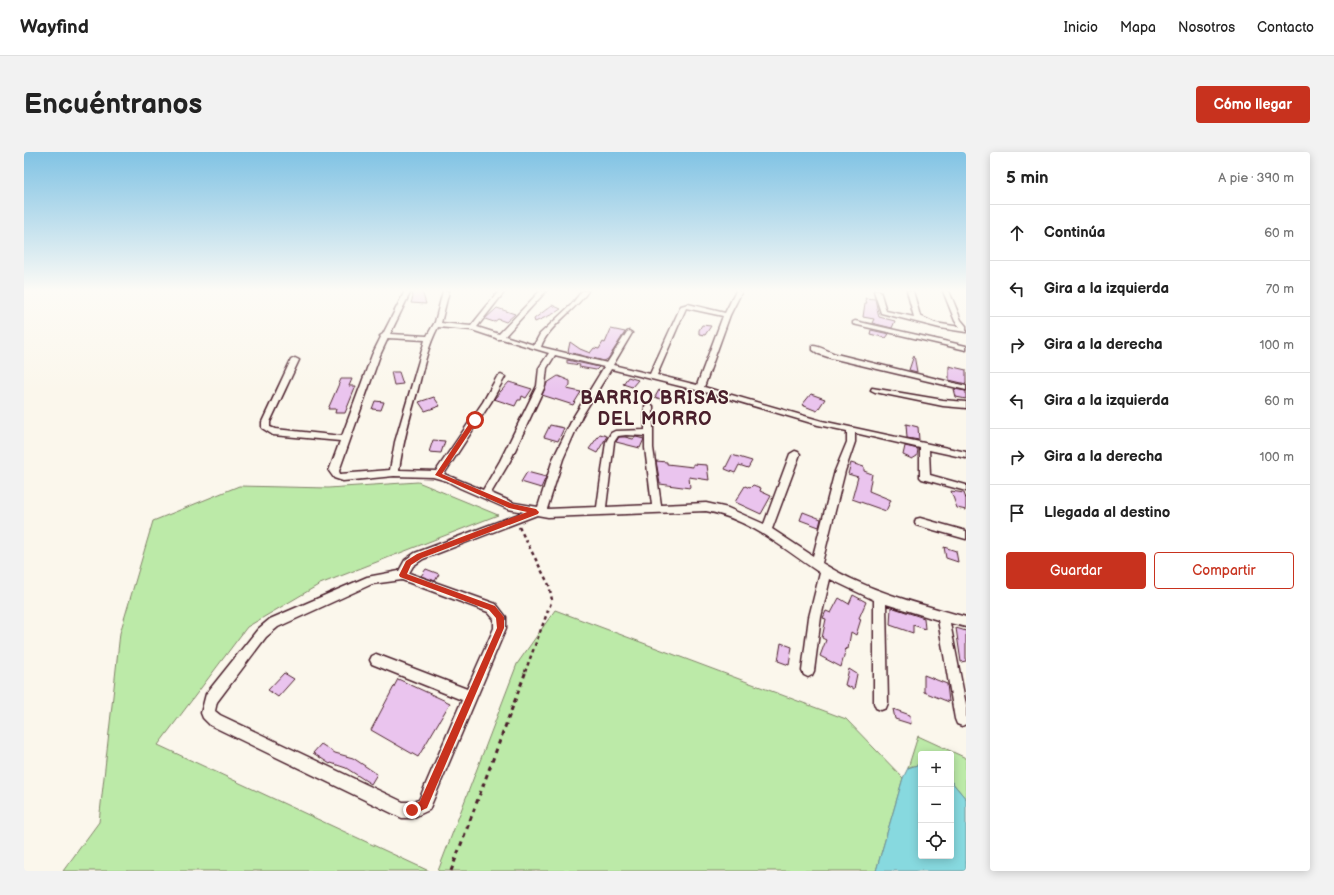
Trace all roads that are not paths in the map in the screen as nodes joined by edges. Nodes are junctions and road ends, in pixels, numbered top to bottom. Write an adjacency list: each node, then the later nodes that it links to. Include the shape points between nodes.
1 (390, 325): 13 (street)
2 (436, 325): 10 (street); 14 (street)
3 (476, 325): 10 (street)
4 (512, 325): 15 (street)
5 (553, 325): 16 (street, via 542,335)
6 (675, 325): 22 (street)
7 (723, 325): 24 (street)
8 (862, 325): 18 (street)
9 (940, 325): 11 (street)
10 (473, 328): 15 (street)
11 (966, 330)
12 (629, 333): 21 (street)
13 (384, 336): 14 (street); 31 (street)
14 (429, 338): 35 (street, via 399,442)
15 (499, 338): 16 (street)
16 (537, 348): 19 (street)
17 (816, 348): 25 (street, via 834,356)
18 (966, 348)
19 (553, 352): 21 (street); 38 (street, via 543,368 541,386)
20 (295, 360): 31 (street, via 266,422 266,428 273,432)
21 (610, 366): 22 (street); 41 (street, via 578,416)
22 (653, 376): 24 (street)
23 (501, 377): 36 (street)
24 (700, 388): 29 (street, via 821,423)
25 (966, 388)
26 (874, 390): 27 (street)
27 (966, 405)
28 (649, 406): 30 (street)
29 (852, 429): 32 (street); 45 (street, via 838,479)
30 (648, 433): 39 (street); 40 (street, via 620,433 612,438)
31 (345, 439): 35 (street, via 334,471 337,476 343,478)
32 (924, 445): 34 (street); 37 (street, via 925,477)
33 (795, 454): 43 (street)
34 (966, 455)
35 (394, 473): 36 (street)
36 (438, 475): 38 (street)
37 (966, 488)
38 (485, 496): 41 (street)
39 (657, 509): 40 (street); 43 (street, via 721,509 738,515)
40 (601, 511): 41 (street)
41 (538, 512): 46 (street, via 419,556 409,563)
42 (920, 522): 44 (street)
43 (766, 532): 45 (street)
44 (966, 535)
45 (821, 568): 47 (street, via 858,589); 51 (street)
46 (402, 575): 52 (street, via 492,608 500,617 500,628); 52 (street, via 371,580 274,623 262,633 211,699 208,712 222,724 402,810 412,810 424,805)
47 (880, 597): 48 (street); 53 (street)
48 (943, 615): 49 (street); 54 (street)
49 (966, 622)
50 (376, 660): 52 (street)
51 (808, 671)
52 (470, 697)
53 (881, 703)
54 (962, 719)

